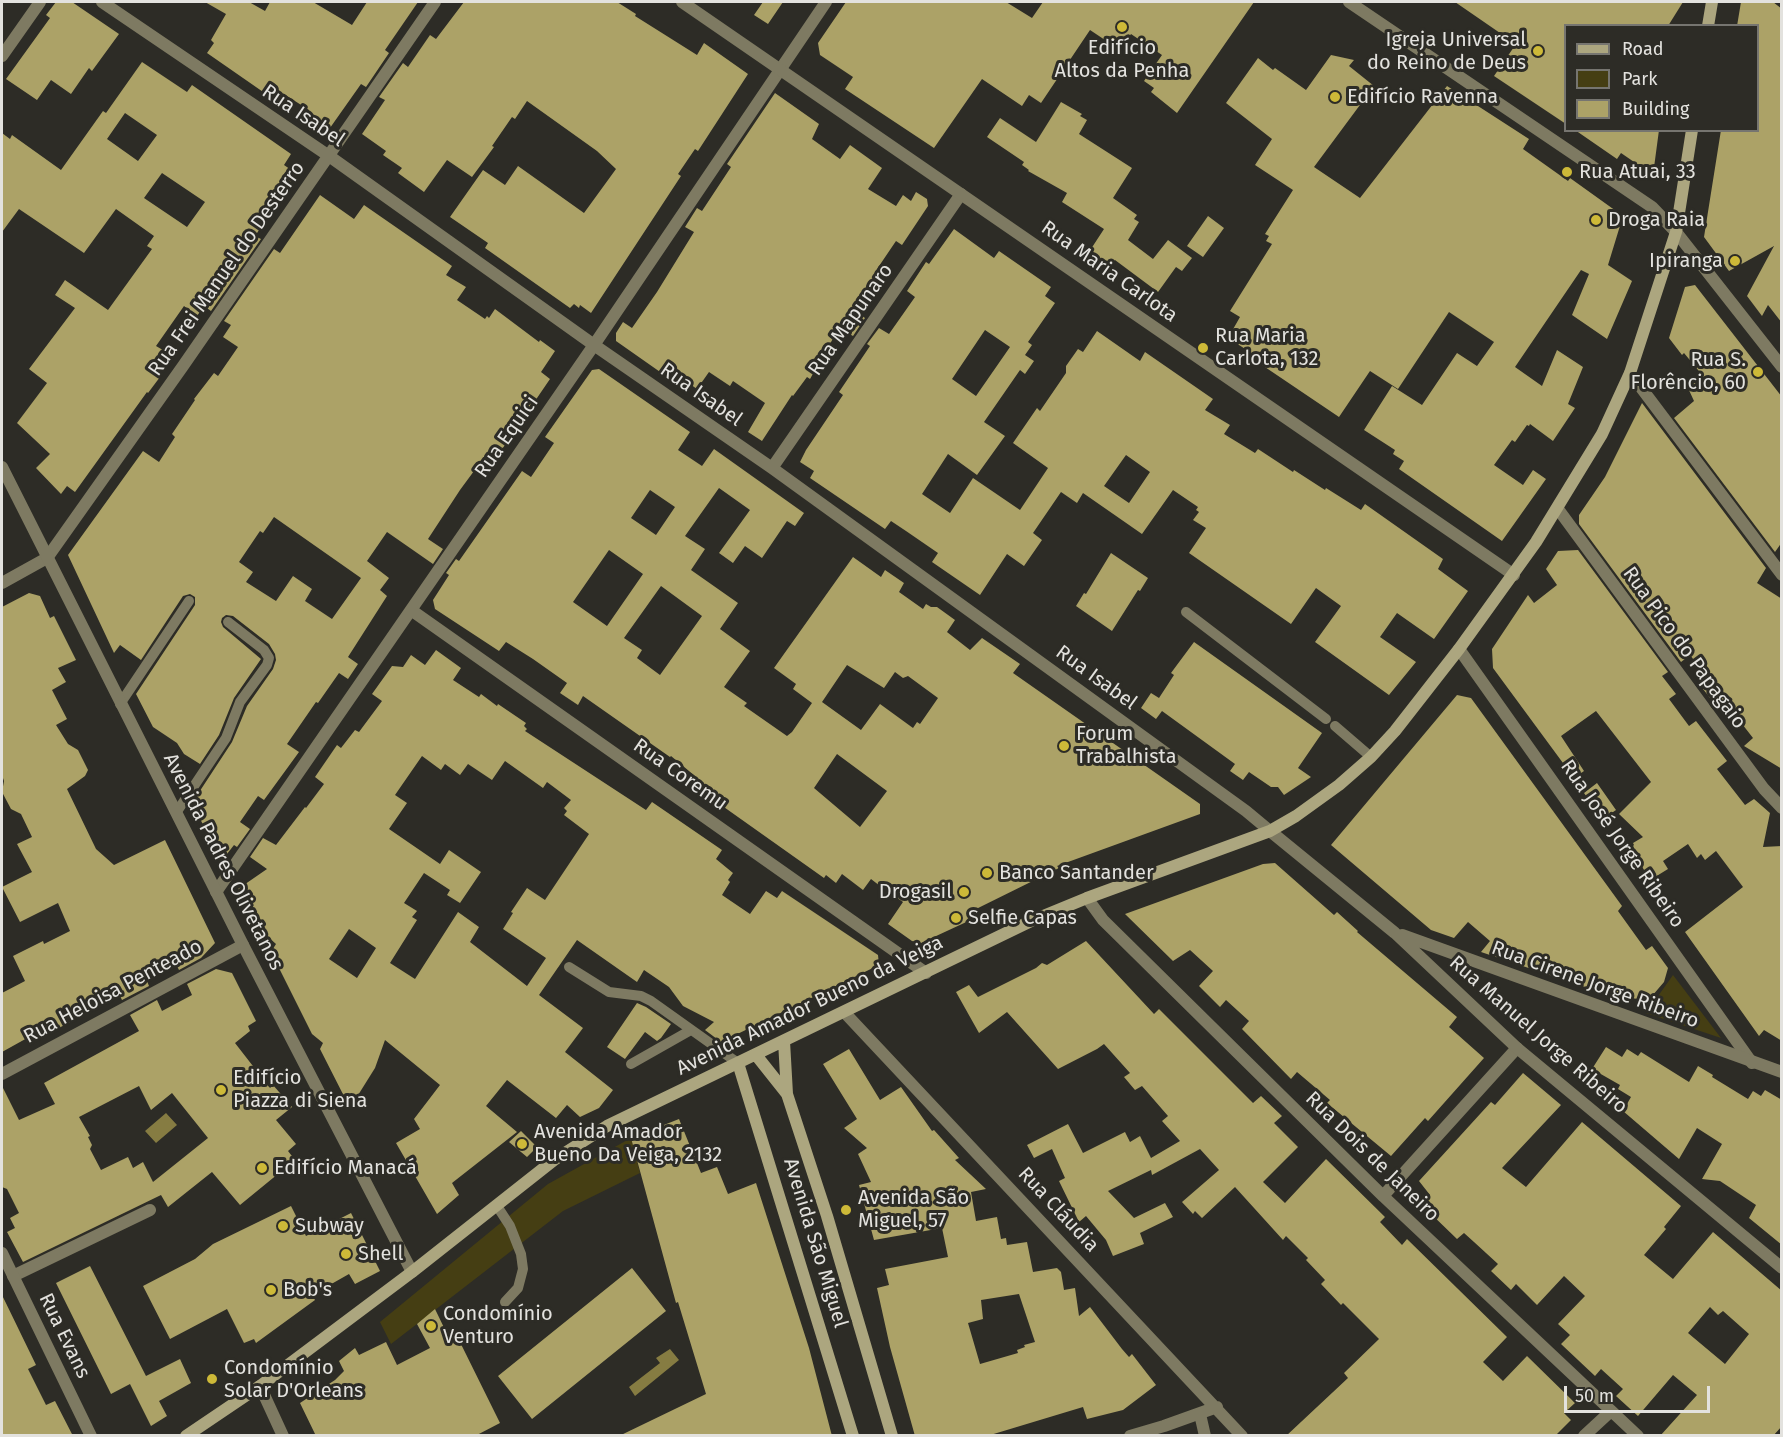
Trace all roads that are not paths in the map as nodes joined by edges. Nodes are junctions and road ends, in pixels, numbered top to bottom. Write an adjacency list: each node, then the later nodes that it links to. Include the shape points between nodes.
1 (39, 2): 9 (street)
2 (102, 2): 12 (street, Rua Isabel)
3 (435, 2): 12 (street, Rua Frei Manuel do Desterro)
4 (682, 2): 10 (street, Rua Maria Carlota)
5 (826, 2): 10 (street, Rua Equici)
6 (1349, 2): 14 (street, via 1652,207)
7 (1712, 2): 8 (main road)
8 (1708, 24)
9 (2, 56)
10 (779, 70): 13 (street, Rua Maria Carlota); 15 (street, Rua Equici)
11 (1692, 132): 14 (main road, Avenida Amador Bueno da Veiga)
12 (329, 156): 15 (street, Rua Isabel); 21 (street, Rua Frei Manuel do Desterro)
13 (961, 194): 19 (street, Rua Mapunaro); 22 (street, Rua Maria Carlota)
14 (1676, 232): 16 (street); 17 (main road, Avenida Amador Bueno da Veiga)
15 (594, 345): 19 (street, Rua Isabel); 26 (street, Rua Equici)
16 (1782, 367)
17 (1630, 373): 20 (main road, Avenida Amador Bueno da Veiga, via 1602,434); 23 (street)
18 (2, 467): 21 (street, Avenida Padres Olivetanos)
19 (772, 468): 34 (street, Rua Isabel)
20 (1558, 509): 22 (main road, Avenida Amador Bueno da Veiga); 32 (street, Rua Pico do Papagaio, via 1764,789)
21 (47, 558): 24 (street); 30 (street, Avenida Padres Olivetanos)
22 (1514, 575): 29 (main road, Avenida Amador Bueno da Veiga)
23 (1782, 575)
24 (2, 583)
25 (189, 601): 30 (lane)
26 (411, 610): 35 (street, Rua Equici); 40 (street, Rua Coremu)
27 (1186, 612): 31 (lane)
28 (228, 621): 33 (lane, via 269,658 240,702 226,738)
29 (1459, 649): 31 (main road, Avenida Amador Bueno da Veiga); 46 (street, Rua José Jorge Ribeiro)
30 (120, 704): 33 (street, Avenida Padres Olivetanos)
31 (1371, 757): 34 (main road, Avenida Amador Bueno da Veiga, via 1339,785)
32 (1782, 808)
33 (176, 813): 35 (street, Avenida Padres Olivetanos)
34 (1270, 831): 36 (main road, Avenida Amador Bueno da Veiga); 37 (street, Rua Manuel Jorge Ribeiro)
35 (216, 892): 38 (street, Avenida Padres Olivetanos)
36 (1087, 898): 40 (main road, Avenida Amador Bueno da Veiga); 52 (street, Rua Dois de Janeiro, via 1103,920)
37 (1395, 933): 44 (street, Rua Manuel Jorge Ribeiro); 46 (street, Rua Cirene Jorge Ribeiro)
38 (243, 945): 50 (street, Rua Heloisa Penteado); 57 (street, Avenida Padres Olivetanos)
39 (569, 967): 42 (lane, via 609,992 641,996)
40 (926, 972): 41 (main road, Avenida Amador Bueno da Veiga)
41 (845, 1012): 43 (main road, Avenida Amador Bueno da Veiga); 61 (street, Rua Cláudia)
42 (691, 1030): 47 (lane); 48 (lane)
43 (784, 1041): 45 (main road, Avenida Amador Bueno da Veiga); 51 (main road, Avenida São Miguel)
44 (1517, 1048): 52 (street); 56 (street, Rua Manuel Jorge Ribeiro)
45 (756, 1054): 47 (main road, Avenida Amador Bueno da Veiga); 51 (main road, Avenida São Miguel)
46 (1752, 1062): 49 (street, Rua Cirene Jorge Ribeiro)
47 (738, 1063): 53 (main road, Avenida Amador Bueno da Veiga, via 607,1126 554,1160); 67 (main road, Avenida São Miguel)
48 (631, 1065)
49 (1782, 1072)
50 (2, 1074)
51 (787, 1094): 68 (main road, Avenida São Miguel)
52 (1383, 1196): 62 (street, Rua Dois de Janeiro)
53 (497, 1206): 57 (main road, Avenida Amador Bueno da Veiga); 59 (lane, via 510,1226 523,1269 518,1288)
54 (150, 1210): 58 (street)
55 (2, 1253): 58 (street, Rua Evans)
56 (1782, 1268)
57 (412, 1272): 60 (main road, Avenida Amador Bueno da Veiga)
58 (13, 1276): 64 (street, Rua Evans)
59 (505, 1302)
60 (260, 1386): 65 (main road, Avenida Amador Bueno da Veiga); 66 (street)
61 (1217, 1407): 63 (street); 71 (street, Rua Cláudia)
62 (1611, 1412): 72 (street); 73 (street, Rua Dois de Janeiro)
63 (1200, 1414): 69 (street); 70 (street)
64 (91, 1436)
65 (186, 1436)
66 (283, 1436)
67 (853, 1436)
68 (892, 1436)
69 (1130, 1436)
70 (1205, 1436)
71 (1242, 1436)
72 (1584, 1436)
73 (1638, 1436)

